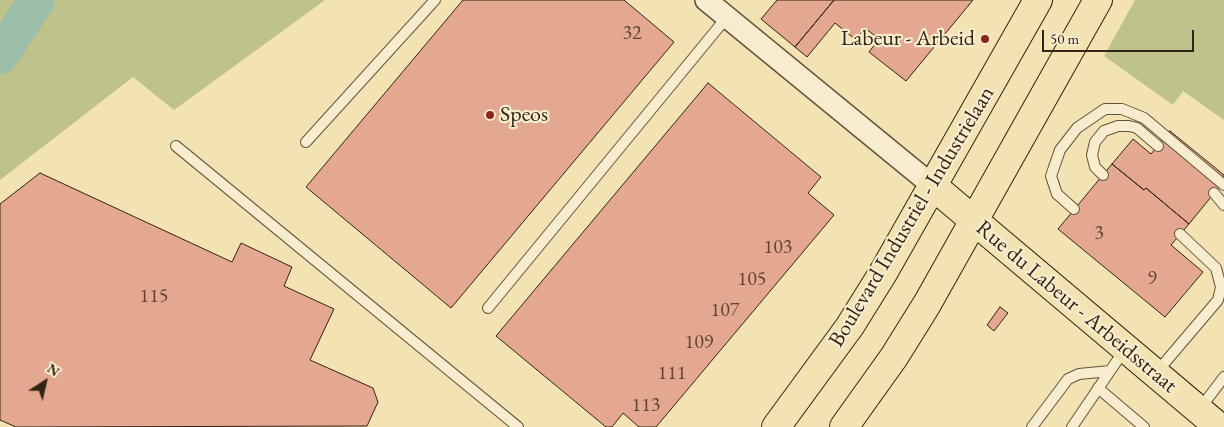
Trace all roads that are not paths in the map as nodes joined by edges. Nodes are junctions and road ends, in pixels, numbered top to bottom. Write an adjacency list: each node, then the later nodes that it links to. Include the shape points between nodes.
1 (435, 0): 6 (lane)
2 (706, 0): 5 (street)
3 (1038, 0): 11 (main road, Boulevard Industriel - Industrielaan)
4 (1098, 0): 15 (main road)
5 (727, 17): 11 (street); 17 (lane)
6 (306, 142)
7 (176, 146): 24 (lane)
8 (1158, 146): 9 (lane, via 1129,126 1104,131 1095,142 1092,155 1095,167)
9 (1103, 175)
10 (1224, 185): 14 (lane, via 1144,118 1122,109 1105,108 1077,128 1060,150 1051,176 1057,194)
11 (933, 186): 15 (main road, Rue du Labeur - Arbeidsstraat); 25 (main road, Boulevard Industriel - Industrielaan, via 850,326)
12 (1214, 193): 13 (lane)
13 (1224, 205)
14 (1074, 209)
15 (974, 221): 18 (main road, Rue du Labeur - Arbeidsstraat); 26 (main road, via 894,357)
16 (1180, 234): 20 (lane, via 1216,268 1221,287 1218,300)
17 (488, 308)
18 (1126, 348): 19 (lane); 20 (main road, Rue du Labeur - Arbeidsstraat)
19 (1110, 371): 22 (lane); 27 (lane, via 1068,378)
20 (1156, 373): 23 (main road, Rue du Labeur - Arbeidsstraat)
21 (1224, 377): 23 (lane)
22 (1098, 388): 28 (lane); 29 (lane)
23 (1199, 410): 30 (main road, Rue du Labeur - Arbeidsstraat)
24 (518, 427)
25 (776, 427)
26 (844, 427)
27 (1032, 427)
28 (1072, 427)
29 (1144, 427)
30 (1219, 427)

